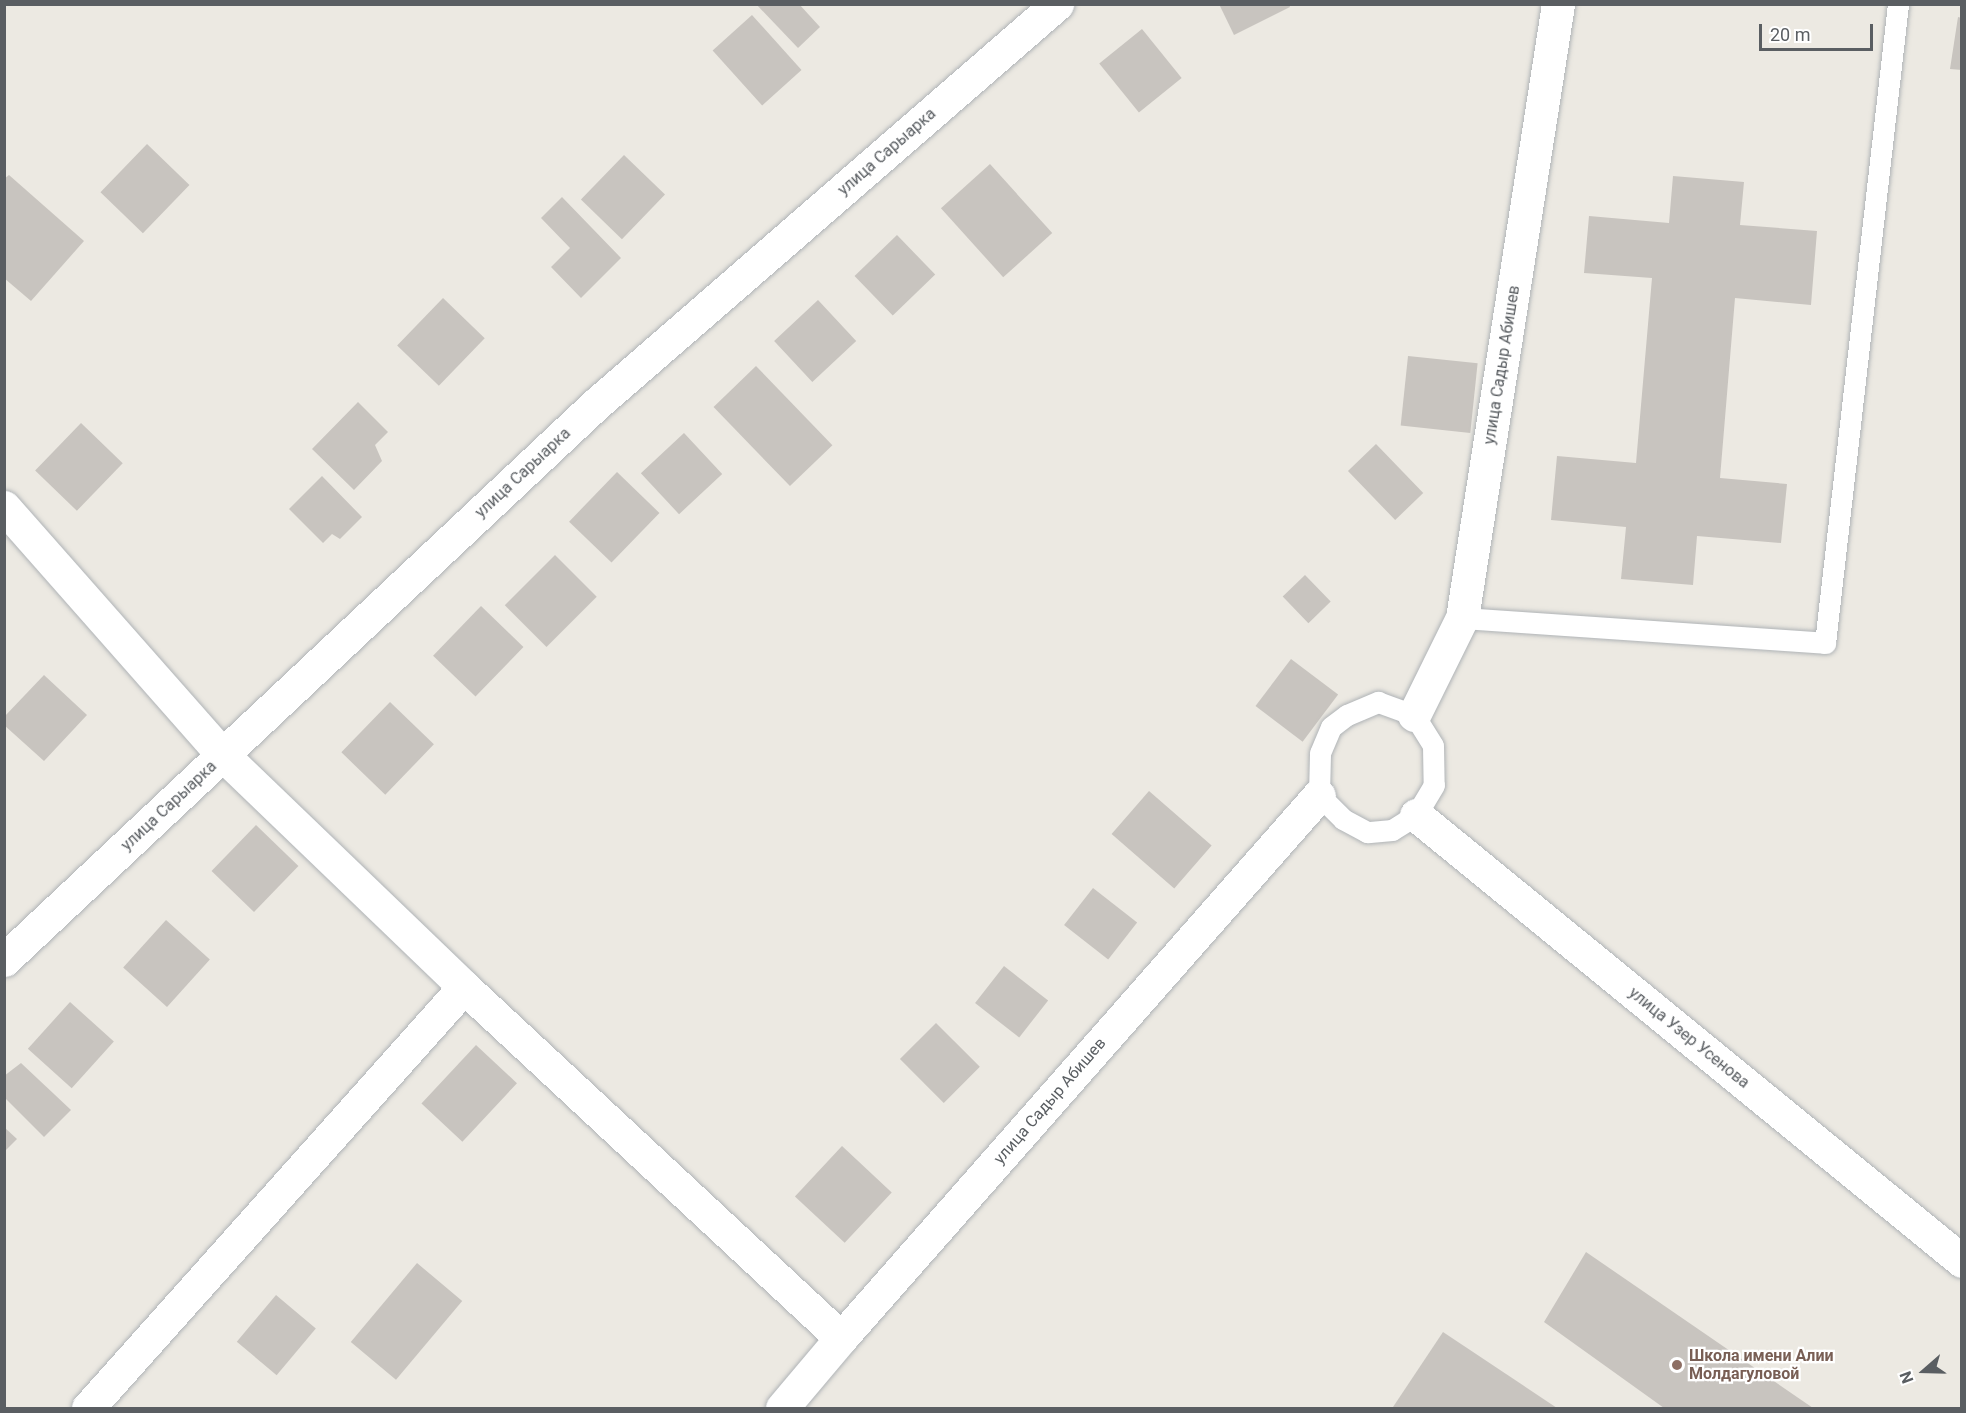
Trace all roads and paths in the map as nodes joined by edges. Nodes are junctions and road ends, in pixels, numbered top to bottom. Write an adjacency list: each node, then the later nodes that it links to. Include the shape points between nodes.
1 (1058, 4): 7 (street, улица Сарыарка, via 595,405)
2 (1558, 4): 5 (street, улица Садыр Абишев)
3 (1898, 4): 5 (lane, via 1825,643)
4 (4, 507): 7 (street)
5 (1462, 618): 6 (street, улица Садыр Абишев)
6 (1414, 715): 8 (lane, via 1378,702 1347,715 1331,727 1320,753); 9 (lane, via 1434,746 1434,785)
7 (223, 755): 10 (street, улица Сарыарка); 11 (street)
8 (1319, 795): 9 (lane, via 1343,819 1367,832 1392,830); 13 (street, улица Садыр Абишев)
9 (1416, 815): 12 (street, улица Узер Усенова)
10 (4, 960)
11 (464, 987): 13 (street); 14 (street)
12 (1962, 1261)
13 (841, 1338): 15 (street, улица Садыр Абишев)
14 (88, 1408)
15 (782, 1408)

